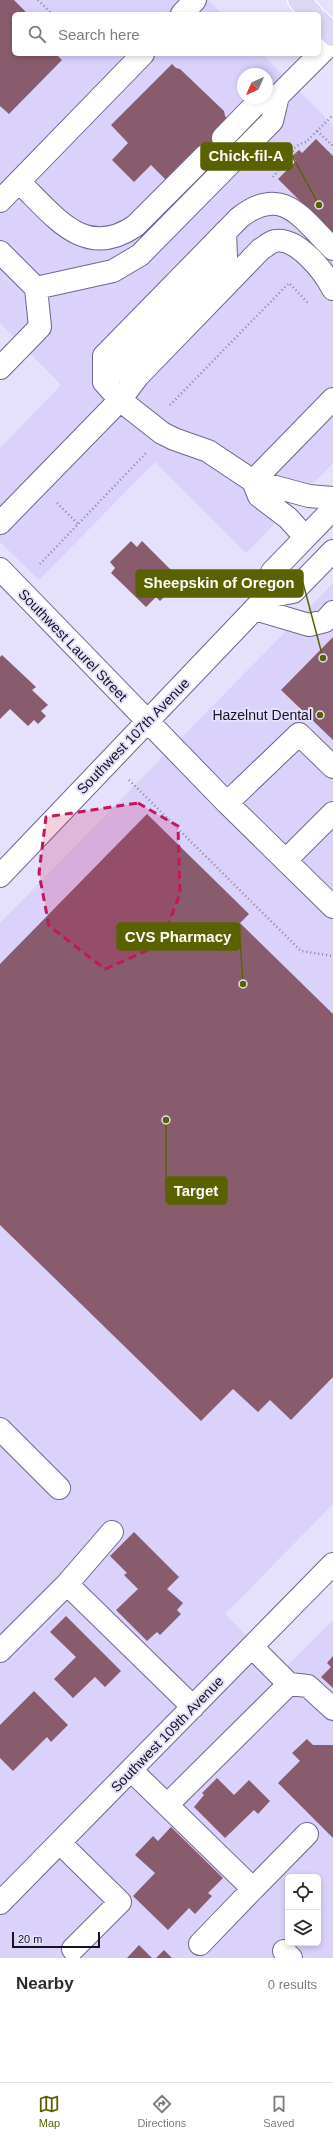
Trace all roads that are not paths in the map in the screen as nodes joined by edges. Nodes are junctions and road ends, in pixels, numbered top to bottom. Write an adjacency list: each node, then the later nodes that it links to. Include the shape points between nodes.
1 (195, 0): 3 (street)
2 (299, 0): 4 (main road)
3 (184, 12)
4 (310, 12)
5 (321, 23): 6 (main road)
6 (333, 35)
7 (333, 41): 8 (street)
8 (321, 53)
9 (141, 56): 14 (street)
10 (318, 56): 11 (street)
11 (278, 96): 12 (street, via 256,104); 18 (street, via 272,121 140,255 113,271)
12 (223, 138)
13 (205, 156): 14 (street, via 135,226 109,238 91,238 72,232)
14 (19, 182): 15 (street)
15 (0, 202)
16 (333, 249): 22 (street, via 294,211 278,203 263,203 248,210 225,232 226,257 104,382)
17 (0, 252): 18 (street)
18 (36, 288): 20 (street, via 40,327)
19 (333, 289): 22 (street, via 327,276 301,250 283,241 273,241 261,249 138,376)
20 (0, 368)
21 (333, 399): 23 (street)
22 (120, 400): 23 (street, via 162,433 208,451); 26 (street)
23 (253, 481): 24 (street, via 309,496); 27 (street, via 259,496 288,518)
24 (333, 498)
25 (333, 508): 27 (street)
26 (0, 523)
27 (305, 537): 30 (street, via 272,572)
28 (333, 551): 30 (street, via 293,592)
29 (0, 569): 32 (street, Southwest Laurel Street)
30 (260, 603): 31 (street, via 309,625 324,620); 32 (street, Southwest 107th Avenue)
31 (333, 612)
32 (147, 720): 34 (street, Southwest Laurel Street); 37 (street, Southwest 107th Avenue)
33 (333, 767): 34 (street, via 299,734)
34 (227, 803): 36 (street, Southwest Laurel Street)
35 (333, 813): 36 (street)
36 (286, 860): 38 (street, Southwest Laurel Street)
37 (3, 867)
38 (333, 907)
39 (0, 1429): 40 (street)
40 (59, 1488)
41 (112, 1532): 43 (street)
42 (333, 1564): 44 (street, Southwest 109th Avenue)
43 (67, 1584): 45 (street); 47 (street)
44 (252, 1647): 46 (street); 47 (street, Southwest 109th Avenue)
45 (0, 1651)
46 (289, 1684): 48 (street, via 308,1686); 50 (street)
47 (193, 1707): 49 (street, Southwest 109th Avenue)
48 (333, 1709)
49 (131, 1770): 50 (street); 52 (street, Southwest 109th Avenue)
50 (167, 1805): 53 (street)
51 (307, 1834): 53 (street)
52 (60, 1843): 54 (street, Southwest 109th Avenue); 56 (street, via 120,1902)
53 (253, 1889): 55 (street)
54 (0, 1903)
55 (200, 1944)
56 (73, 1949)

